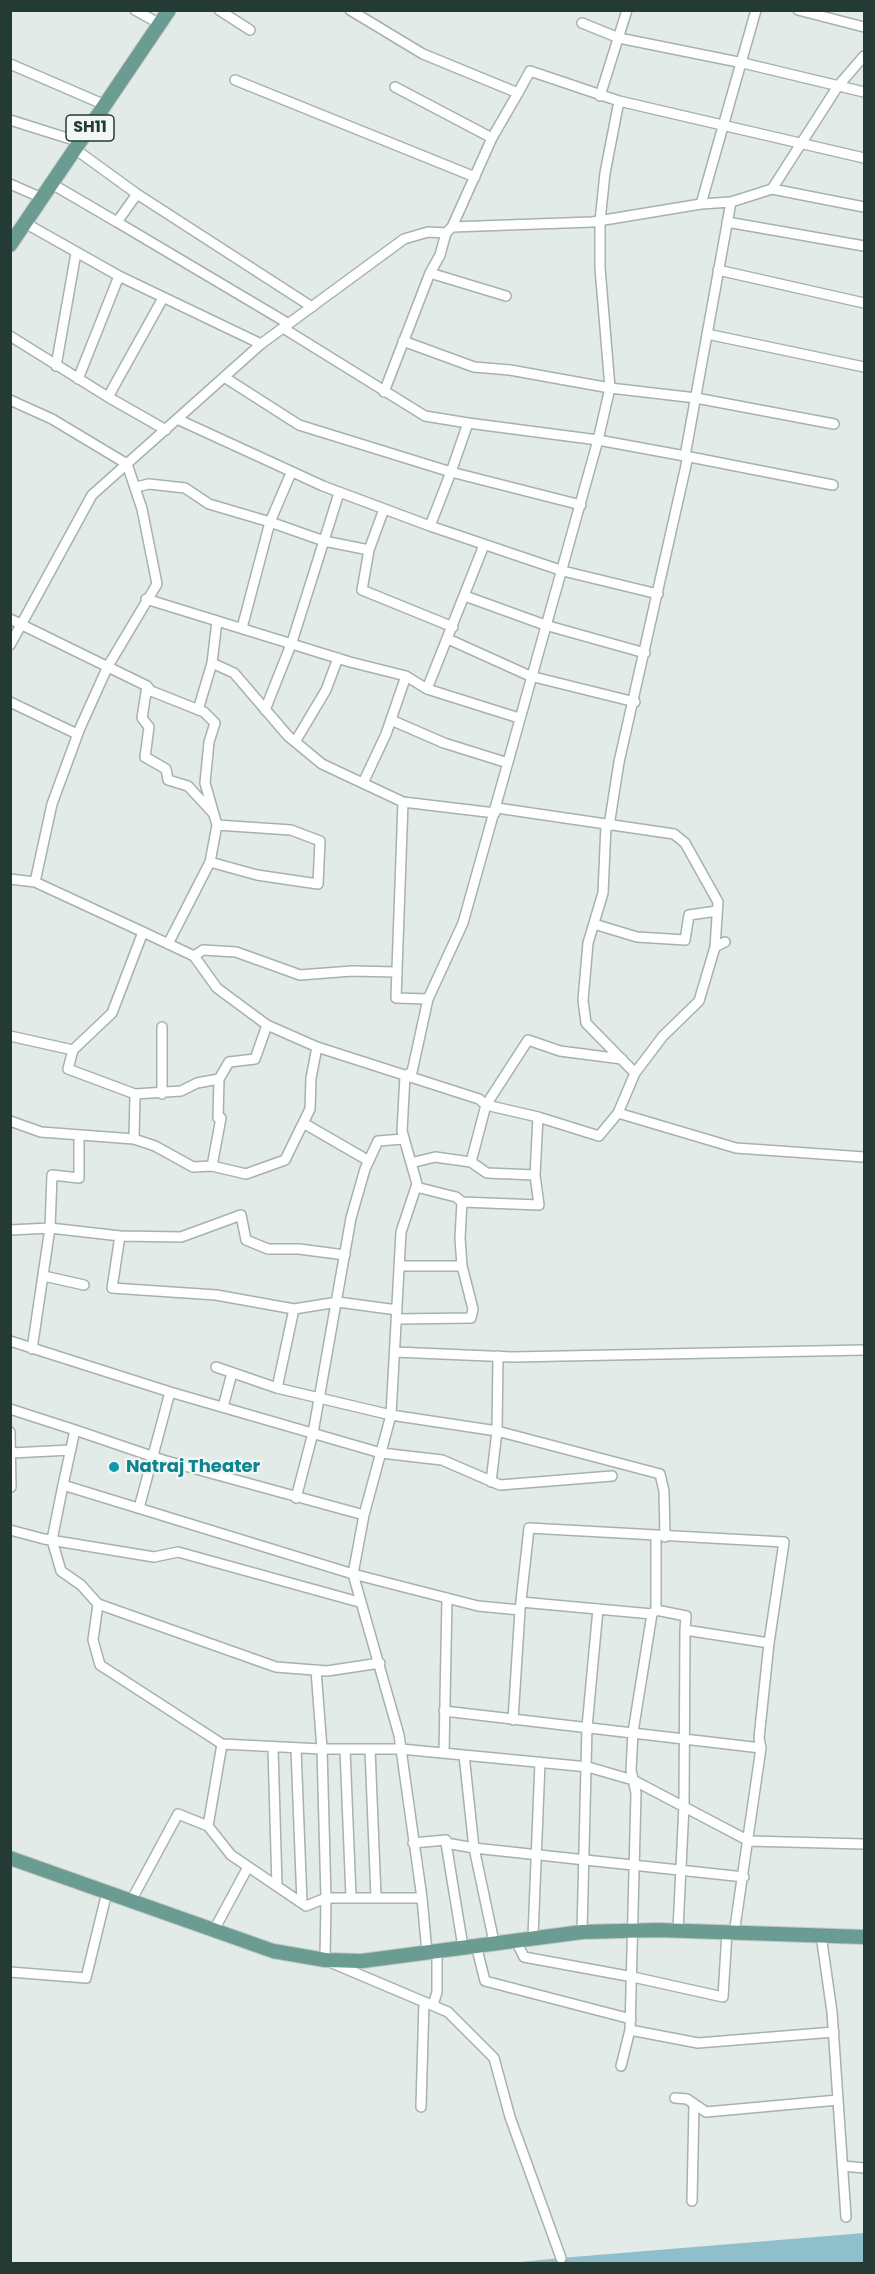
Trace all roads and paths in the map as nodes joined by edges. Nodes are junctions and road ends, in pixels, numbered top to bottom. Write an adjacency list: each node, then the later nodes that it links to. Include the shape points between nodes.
1 (135, 10): 9 (street)
2 (169, 10): 9 (main road, SH11)
3 (219, 10): 11 (street)
4 (350, 10): 20 (street, via 423,54)
5 (627, 10): 12 (street)
6 (756, 10): 14 (street)
7 (798, 10): 10 (street)
8 (582, 23): 12 (street)
9 (160, 24): 23 (main road, SH11)
10 (864, 27)
11 (250, 30)
12 (619, 38): 14 (street); 21 (street)
13 (864, 56): 17 (street)
14 (743, 63): 17 (street); 25 (street)
15 (10, 64): 23 (street)
16 (235, 80): 30 (street)
17 (838, 86): 19 (street); 27 (street)
18 (395, 87): 26 (street)
19 (864, 92)
20 (518, 93): 21 (street, via 530,71); 26 (street)
21 (600, 96): 22 (street)
22 (619, 101): 25 (street); 39 (street)
23 (105, 105): 28 (main road, SH11)
24 (10, 120): 28 (street)
25 (724, 125): 27 (street); 37 (street)
26 (492, 138): 30 (street)
27 (800, 143): 29 (street); 33 (street)
28 (77, 146): 32 (main road, SH11); 34 (street)
29 (864, 158)
30 (475, 177): 43 (street)
31 (10, 184): 35 (street)
32 (51, 184): 35 (main road, SH11); 40 (street)
33 (772, 189): 36 (street); 38 (street)
34 (137, 194): 40 (street); 53 (street)
35 (42, 198): 42 (main road, SH11)
36 (731, 202): 37 (street); 41 (street)
37 (701, 204): 39 (street)
38 (864, 207)
39 (600, 220): 43 (street); 63 (street)
40 (117, 222): 54 (street)
41 (727, 222): 45 (street); 47 (street)
42 (18, 228): 44 (main road, SH11); 46 (street)
43 (449, 230): 48 (street); 53 (street, via 404,239)
44 (10, 245)
45 (864, 246)
46 (76, 254): 49 (street); 59 (street)
47 (718, 270): 52 (street); 55 (street)
48 (430, 273): 50 (street); 57 (street)
49 (119, 276): 51 (street); 62 (street)
50 (506, 296)
51 (163, 298): 58 (street); 65 (street)
52 (864, 303)
53 (312, 307): 54 (street)
54 (286, 326): 58 (street); 64 (street)
55 (707, 334): 60 (street); 66 (street)
56 (10, 336): 59 (street)
57 (403, 341): 63 (street, via 474,367); 64 (street)
58 (261, 344): 61 (street)
59 (56, 366): 62 (street)
60 (864, 367)
61 (224, 377): 68 (street); 76 (street, via 299,425)
62 (78, 379): 65 (street)
63 (610, 388): 66 (street); 72 (street)
64 (384, 392): 69 (street, via 425,416)
65 (108, 398): 71 (street)
66 (696, 398): 70 (street); 73 (street)
67 (10, 399): 74 (street)
68 (177, 419): 71 (street); 75 (street)
69 (468, 423): 72 (street); 76 (street)
70 (834, 424)
71 (166, 430): 74 (street)
72 (598, 440): 73 (street); 80 (street)
73 (685, 456): 77 (street); 88 (street)
74 (127, 464): 78 (street); 92 (street, via 92,495)
75 (291, 472): 79 (street); 82 (street)
76 (451, 472): 80 (street); 83 (street)
77 (833, 485)
78 (136, 487): 82 (street, via 157,484 185,488 209,504); 90 (street, via 157,584)
79 (339, 493): 81 (street); 84 (street)
80 (581, 505): 87 (street)
81 (384, 509): 83 (street); 86 (street)
82 (270, 522): 84 (street); 95 (street)
83 (430, 526): 85 (street)
84 (324, 541): 86 (street); 97 (street)
85 (484, 545): 87 (street); 89 (street)
86 (369, 550): 94 (street, via 362,590)
87 (561, 570): 88 (street); 93 (street)
88 (658, 594): 99 (street)
89 (465, 596): 93 (street); 94 (street)
90 (146, 599): 91 (street); 102 (street)
91 (217, 621): 95 (street); 101 (street)
92 (15, 622): 98 (street); 102 (street)
93 (545, 625): 99 (street); 104 (street)
94 (453, 627): 96 (street)
95 (242, 628): 97 (street)
96 (448, 639): 104 (street); 106 (street)
97 (292, 642): 100 (street); 110 (street)
98 (10, 645)
99 (645, 653): 108 (street)
100 (338, 658): 103 (street); 114 (street, via 326,690)
101 (212, 663): 109 (street); 110 (street, via 234,673)
102 (108, 666): 105 (street); 113 (street)
103 (406, 676): 106 (street); 112 (street)
104 (530, 676): 108 (street); 111 (street)
105 (147, 686): 109 (street); 119 (street, via 142,718 149,727 145,757 166,769 168,780 188,786)
106 (427, 689): 111 (street)
107 (10, 702): 113 (street)
108 (635, 702): 120 (street)
109 (198, 710): 119 (street, via 215,723 205,783)
110 (265, 710): 114 (street)
111 (519, 718): 115 (street)
112 (391, 720): 115 (street, via 444,743); 116 (street)
113 (77, 734): 123 (street, via 52,804)
114 (295, 742): 116 (street, via 322,764)
115 (508, 763): 118 (street)
116 (363, 783): 117 (street)
117 (403, 802): 118 (street); 131 (street)
118 (496, 811): 120 (street); 132 (street, via 463,923)
119 (217, 821): 121 (street); 121 (street, via 291,830 320,841 318,884 256,875)
120 (607, 825): 124 (street, via 674,834 685,843 718,902); 125 (street, via 603,893)
121 (210, 862): 128 (street)
122 (10, 879): 123 (street)
123 (35, 882): 126 (street)
124 (717, 911): 125 (street, via 688,915 686,940 637,937); 129 (street)
125 (594, 924): 138 (street, via 588,943 583,1000 586,1023)
126 (144, 932): 128 (street); 137 (street, via 112,1013)
127 (725, 942): 129 (street)
128 (168, 944): 130 (street)
129 (715, 947): 139 (street, via 699,1001 663,1036)
130 (194, 956): 131 (street, via 203,950 236,952 300,975); 133 (street, via 217,988)
131 (397, 972): 132 (street, via 396,998)
132 (428, 999): 140 (street, via 412,1072)
133 (267, 1025): 136 (street); 141 (street, via 255,1059 229,1062)
134 (162, 1027): 143 (street)
135 (10, 1036): 137 (street)
136 (317, 1047): 140 (street); 148 (street)
137 (74, 1050): 142 (street, via 68,1069)
138 (622, 1059): 139 (street); 144 (street, via 560,1051 528,1041)
139 (635, 1073): 145 (street)
140 (405, 1076): 144 (street); 151 (street)
141 (219, 1079): 143 (street); 156 (street, via 221,1118)
142 (135, 1094): 143 (street); 150 (street)
143 (162, 1094)
144 (486, 1104): 146 (street); 154 (street)
145 (618, 1113): 146 (street, via 599,1136); 152 (street, via 736,1149)
146 (538, 1117): 157 (street)
147 (10, 1120): 149 (street, via 41,1132)
148 (305, 1124): 153 (street); 156 (street, via 285,1160 268,1169 246,1174)
149 (79, 1136): 150 (street); 160 (street, via 79,1178 52,1175)
150 (134, 1139): 156 (street, via 156,1146 193,1167)
151 (404, 1139): 153 (street, via 378,1141); 155 (street)
152 (864, 1157)
153 (369, 1161): 163 (street, via 351,1218)
154 (471, 1162): 155 (street, via 435,1157); 157 (street, via 487,1173)
155 (411, 1163): 158 (street)
156 (212, 1166)
157 (535, 1175): 159 (street, via 539,1205)
158 (416, 1187): 159 (street); 164 (street, via 401,1232)
159 (462, 1202): 165 (street)
160 (50, 1228): 161 (street); 162 (street); 166 (street)
161 (10, 1230)
162 (120, 1236): 163 (street, via 181,1237 241,1215 246,1240 268,1250); 169 (street, via 112,1288 216,1295)
163 (345, 1255): 168 (street)
164 (400, 1266): 165 (street); 170 (street)
165 (462, 1266): 170 (street, via 473,1309 471,1318)
166 (44, 1276): 167 (street); 172 (street)
167 (84, 1285)
168 (338, 1302): 169 (street); 170 (street); 180 (street)
169 (294, 1309): 178 (street)
170 (397, 1314): 174 (street)
171 (10, 1341): 172 (street)
172 (32, 1349): 179 (street)
173 (864, 1350): 175 (street)
174 (395, 1352): 175 (street); 183 (street)
175 (498, 1356): 185 (street)
176 (216, 1367): 177 (street)
177 (232, 1373): 178 (street); 181 (street)
178 (277, 1388): 180 (street)
179 (170, 1392): 181 (street); 191 (street)
180 (319, 1400): 183 (street); 187 (street)
181 (223, 1407): 187 (street)
182 (10, 1409): 184 (street)
183 (391, 1415): 185 (street); 189 (street)
184 (75, 1431): 188 (street); 191 (street)
185 (497, 1431): 193 (street); 200 (street, via 660,1474 664,1491)
186 (10, 1432): 190 (street)
187 (313, 1433): 189 (street); 196 (street)
188 (71, 1450): 190 (street); 194 (street)
189 (381, 1453): 193 (street, via 442,1461); 198 (street)
190 (11, 1454): 195 (street)
191 (152, 1456): 196 (street); 197 (street)
192 (612, 1476): 193 (street, via 500,1485)
193 (491, 1482)
194 (63, 1485): 197 (street); 201 (street)
195 (11, 1487)
196 (296, 1498): 198 (street)
197 (139, 1508): 202 (street)
198 (364, 1515): 202 (street)
199 (10, 1530): 201 (street)
200 (660, 1537): 206 (street, via 529,1528); 208 (street); 210 (street, via 784,1542)
201 (52, 1540): 204 (street, via 154,1557 178,1552); 205 (street, via 61,1571 81,1585)
202 (353, 1574): 203 (street); 204 (street)
203 (447, 1598): 206 (street, via 478,1606); 213 (street)
204 (359, 1602): 211 (street)
205 (98, 1605): 212 (street, via 276,1667); 218 (street, via 93,1640 100,1665)
206 (521, 1606): 207 (street); 214 (street)
207 (598, 1609): 208 (street); 215 (street)
208 (654, 1612): 209 (street, via 686,1616); 216 (street)
209 (685, 1630): 210 (street); 217 (street)
210 (768, 1643): 220 (street)
211 (380, 1664): 212 (street); 225 (street)
212 (316, 1670): 222 (street)
213 (444, 1711): 214 (street); 226 (street)
214 (513, 1720): 215 (street)
215 (587, 1726): 216 (street); 229 (street)
216 (633, 1732): 217 (street); 230 (street)
217 (682, 1738): 220 (street); 231 (street)
218 (222, 1744): 219 (street); 232 (street)
219 (273, 1748): 221 (street); 245 (street)
220 (761, 1748): 233 (street)
221 (296, 1749): 222 (street); 252 (street)
222 (322, 1749): 223 (street); 249 (street)
223 (345, 1749): 224 (street); 247 (street)
224 (370, 1749): 225 (street); 248 (street)
225 (401, 1749): 226 (street); 234 (street)
226 (444, 1753): 227 (street)
227 (464, 1755): 228 (street); 237 (street)
228 (540, 1762): 229 (street); 238 (street)
229 (588, 1767): 230 (street); 240 (street)
230 (633, 1780): 231 (street); 241 (street)
231 (684, 1805): 233 (street); 243 (street)
232 (208, 1826): 242 (street, via 231,1855); 251 (street, via 178,1815)
233 (749, 1841): 236 (street); 244 (street)
234 (413, 1842): 235 (street); 250 (street)
235 (447, 1843): 237 (street); 263 (street)
236 (864, 1844)
237 (474, 1848): 238 (street); 262 (street)
238 (534, 1854): 240 (street); 259 (street)
239 (10, 1858): 246 (main road)
240 (583, 1859): 241 (street); 256 (street)
241 (635, 1864): 243 (street); 254 (street)
242 (248, 1867): 245 (street); 253 (street)
243 (682, 1869): 244 (street); 255 (street)
244 (744, 1877): 257 (street)
245 (277, 1886): 252 (street)
246 (107, 1892): 251 (main road); 266 (street, via 86,1978)
247 (351, 1897): 248 (street); 249 (street)
248 (376, 1897): 250 (street)
249 (326, 1898): 252 (street, via 306,1906); 265 (street)
250 (422, 1898): 264 (street)
251 (131, 1901): 253 (main road)
252 (302, 1903)
253 (214, 1930): 265 (main road, via 273,1951)
254 (632, 1930): 255 (main road); 256 (main road); 267 (street)
255 (678, 1930): 257 (main road)
256 (582, 1932): 259 (main road)
257 (731, 1933): 258 (main road); 267 (street, via 723,1997)
258 (821, 1935): 260 (main road); 271 (street)
259 (533, 1937): 261 (main road)
260 (864, 1937)
261 (515, 1939): 262 (main road); 267 (street, via 524,1957)
262 (494, 1942): 263 (main road)
263 (469, 1946): 264 (main road); 269 (street, via 485,1981)
264 (432, 1952): 265 (main road, via 362,1961); 268 (street, via 437,1992)
265 (325, 1960): 268 (street)
266 (10, 1972)
267 (633, 1977): 269 (street)
268 (428, 2004): 276 (street); 281 (street, via 448,2012 494,2058 510,2116)
269 (631, 2019): 270 (street)
270 (630, 2030): 271 (street, via 698,2043); 272 (street)
271 (834, 2032): 274 (street)
272 (621, 2066)
273 (675, 2098): 275 (street)
274 (838, 2100): 275 (street, via 706,2112); 277 (street)
275 (694, 2104): 279 (street)
276 (421, 2107)
277 (843, 2166): 278 (street); 280 (street)
278 (864, 2168)
279 (692, 2201)
280 (846, 2217)
281 (561, 2258)

